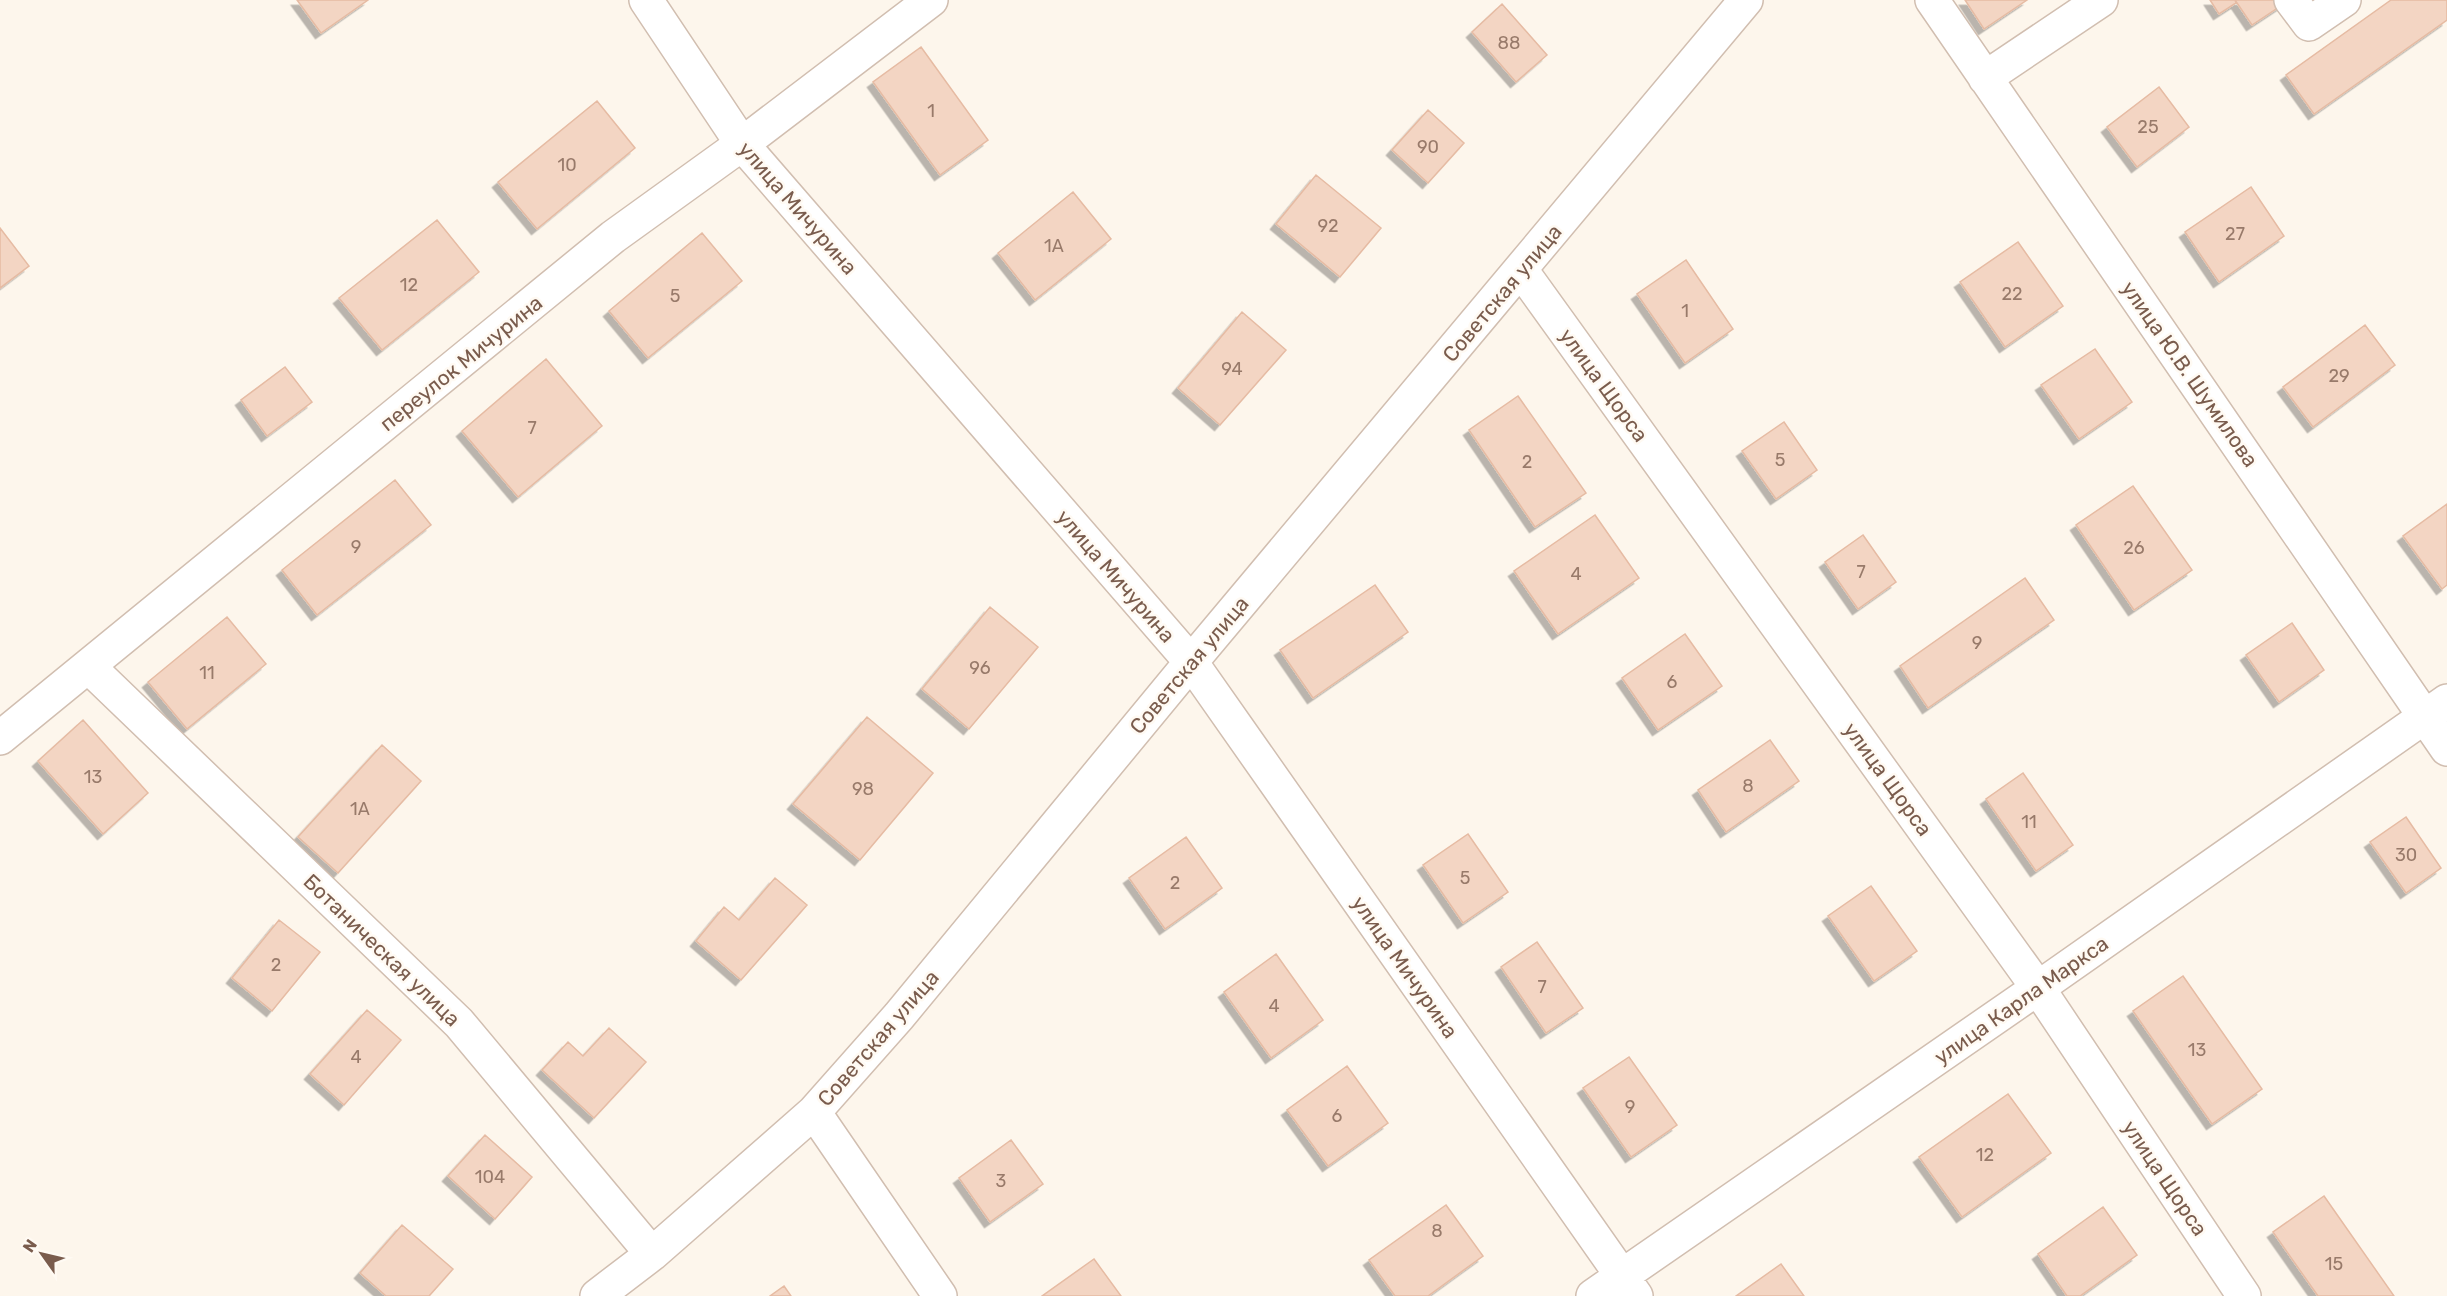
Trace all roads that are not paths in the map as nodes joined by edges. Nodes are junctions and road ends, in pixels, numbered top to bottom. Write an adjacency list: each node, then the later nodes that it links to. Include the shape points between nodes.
1 (646, 0): 9 (street, улица Мичурина)
2 (931, 0): 9 (street, переулок Мичурина)
3 (1746, 0): 10 (street, Советская улица)
4 (1932, 0): 8 (street, улица Ю.В. Шумилова)
5 (2101, 0): 8 (street)
6 (2291, 0): 7 (street, via 2308,24)
7 (2344, 0)
8 (1985, 78): 13 (street, улица Ю.В. Шумилова)
9 (742, 144): 11 (street, улица Мичурина); 12 (street, переулок Мичурина, via 613,237)
10 (1521, 270): 11 (street, Советская улица); 16 (street, улица Щорса)
11 (1191, 662): 17 (street, Советская улица, via 899,1016); 19 (street, улица Мичурина)
12 (89, 667): 14 (street, переулок Мичурина); 18 (street, Ботаническая улица, via 459,1023)
13 (2436, 708): 15 (street, улица Ю.В. Шумилова); 16 (street, улица Карла Маркса)
14 (0, 738)
15 (2447, 749)
16 (2038, 988): 19 (street, улица Карла Маркса); 23 (street, улица Щорса)
17 (814, 1112): 18 (street, Советская улица); 21 (street)
18 (652, 1254): 20 (street, Советская улица)
19 (1629, 1286): 22 (street, улица Карла Маркса)
20 (597, 1296)
21 (940, 1296)
22 (1593, 1296)
23 (2244, 1296)

